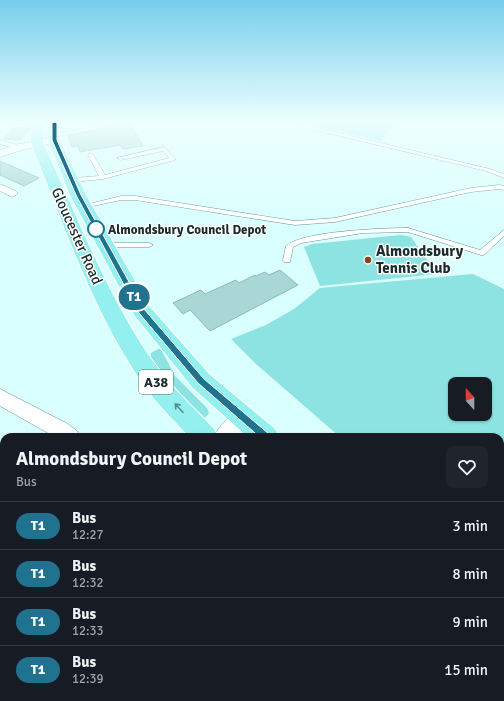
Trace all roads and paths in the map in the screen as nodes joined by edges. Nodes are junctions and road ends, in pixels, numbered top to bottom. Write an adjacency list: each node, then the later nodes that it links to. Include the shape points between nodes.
1 (51, 156): 20 (main road, Gloucester Road / A38, one-way to 1, via 152,378 116,320 99,286)
2 (59, 156): 10 (main road, Gloucester Road / A38)
3 (92, 156): 9 (lane)
4 (131, 156): 7 (lane)
5 (170, 156): 9 (lane, via 173,159)
6 (427, 156): 8 (lane)
7 (120, 158)
8 (504, 176)
9 (102, 177): 10 (lane)
10 (79, 182): 12 (main road, Gloucester Road / A38)
11 (504, 188): 12 (lane, via 471,190 335,220 295,223 135,198 121,198)
12 (84, 206): 14 (main road, Gloucester Road / A38)
13 (504, 232): 16 (lane, via 481,253 408,230 362,231 300,241 290,246)
14 (105, 245): 15 (lane); 18 (main road, Gloucester Road / A38, via 142,311 201,381)
15 (148, 245)
16 (287, 260)
17 (0, 397): 19 (street)
18 (243, 416): 21 (street); 22 (main road, Gloucester Road / A38)
19 (65, 433)
20 (201, 433)
21 (228, 433)
22 (262, 433)

